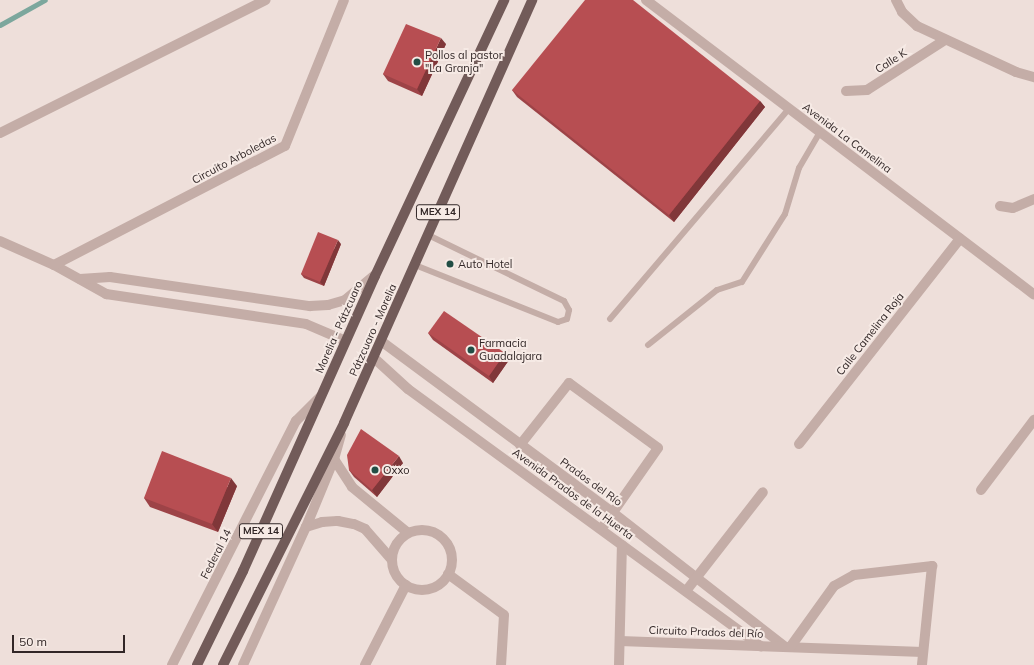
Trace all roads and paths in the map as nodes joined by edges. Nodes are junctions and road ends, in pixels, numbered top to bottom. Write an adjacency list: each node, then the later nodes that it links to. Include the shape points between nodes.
1 (266, 0): 12 (street)
2 (344, 0): 18 (street, Circuito Arboledas, via 285,146)
3 (504, 0): 20 (main road, Morelia - Pátzcuaro / MEX 14)
4 (532, 0): 15 (main road, Pátzcuaro - Morelia / MEX 14)
5 (646, 0): 10 (street, Avenida La Camelina)
6 (896, 0): 7 (street, via 902,12 917,26)
7 (945, 40): 8 (street, via 1016,72); 9 (street, Calle K, via 867,90)
8 (1034, 77)
9 (846, 91)
10 (789, 109): 11 (street, Avenida La Camelina); 24 (lane)
11 (820, 132): 16 (street, Avenida La Camelina); 28 (lane, via 799,168 785,214 742,282 718,290)
12 (0, 133)
13 (1034, 199): 14 (street, via 1013,208)
14 (1000, 206)
15 (428, 234): 19 (main road, Pátzcuaro - Morelia / MEX 14); 19 (lane, via 564,301 569,310 567,319 558,322)
16 (960, 239): 22 (street, Avenida La Camelina); 33 (street, Calle Camelina Roja)
17 (0, 240): 18 (street)
18 (54, 265): 21 (street)
19 (415, 265): 27 (main road, Pátzcuaro - Morelia / MEX 14)
20 (375, 276): 23 (street, via 345,300 328,305 310,306); 26 (main road, Morelia - Pátzcuaro / MEX 14)
21 (80, 279): 23 (street, via 110,277); 25 (street, via 106,294)
22 (1034, 295)
23 (289, 303): 25 (street)
24 (610, 319)
25 (286, 322): 26 (street, via 306,324)
26 (346, 341): 30 (main road, Morelia - Pátzcuaro / MEX 14)
27 (381, 341): 29 (main road, Pátzcuaro - Morelia / MEX 14); 34 (street, Prados del Río)
28 (648, 345)
29 (374, 358): 32 (main road, Pátzcuaro - Morelia / MEX 14); 40 (street, Avenida Prados de la Huerta, via 408,389)
30 (322, 396): 52 (street, Federal 14, via 296,421); 53 (main road, Morelia - Pátzcuaro / MEX 14, via 243,572)
31 (1034, 420): 36 (street)
32 (344, 423): 35 (street); 54 (main road, Pátzcuaro - Morelia / MEX 14)
33 (799, 444)
34 (520, 445): 38 (street, Prados del Río); 38 (street, via 569,383 576,387 658,448)
35 (334, 459): 39 (street); 41 (street, via 352,487)
36 (981, 490)
37 (763, 492): 45 (street)
38 (612, 512): 40 (street); 45 (street, Prados del Río)
39 (306, 527): 43 (street, via 322,522 354,524 365,529); 55 (street)
40 (602, 528): 42 (street, Avenida Prados de la Huerta)
41 (408, 533): 43 (street, via 394,549); 44 (street, via 427,530 443,539 452,556)
42 (622, 545): 47 (street, Avenida Prados de la Huerta); 48 (street)
43 (392, 560): 46 (street, via 398,578)
44 (448, 574): 46 (street, via 430,588 415,589); 57 (street, via 504,615)
45 (697, 577): 47 (street); 50 (street, Prados del Río)
46 (406, 585): 56 (street)
47 (686, 591): 49 (street, Avenida Prados de la Huerta)
48 (620, 641): 49 (street, Circuito Prados del Río); 58 (street)
49 (761, 646): 50 (street, Circuito Prados del Río)
50 (787, 646): 51 (street, Circuito Prados del Río); 51 (street, via 834,586 854,575 932,566)
51 (923, 652): 59 (street)
52 (172, 665)
53 (197, 665)
54 (223, 665)
55 (243, 665)
56 (365, 665)
57 (501, 665)
58 (619, 665)
59 (922, 665)

